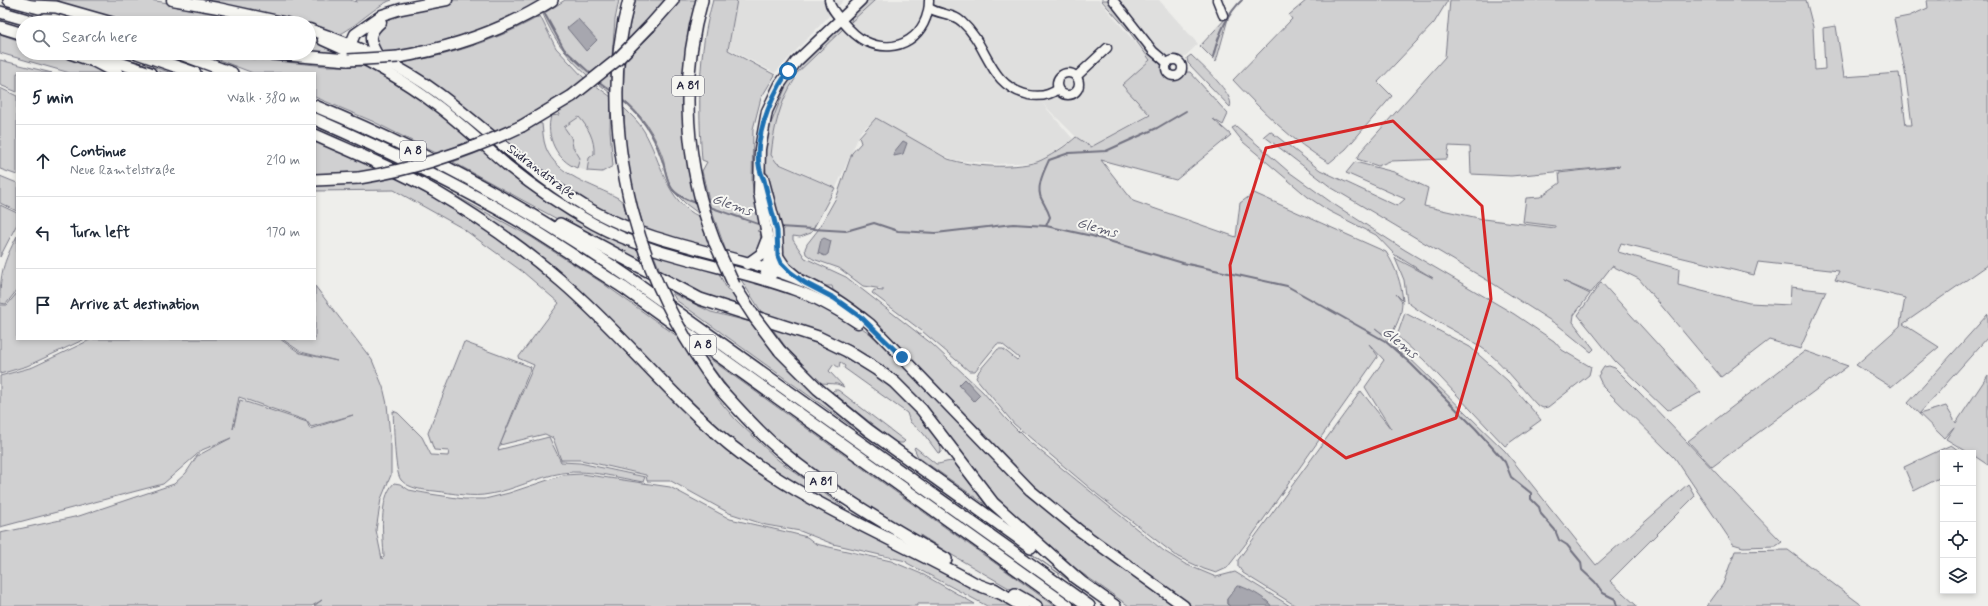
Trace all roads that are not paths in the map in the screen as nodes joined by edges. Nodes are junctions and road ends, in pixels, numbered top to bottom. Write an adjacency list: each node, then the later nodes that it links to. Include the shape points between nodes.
1 (9, 0): 13 (highway)
2 (172, 0): 19 (main road)
3 (447, 0): 15 (main road)
4 (552, 0): 29 (highway, bridge, via 498,29 438,49 398,57)
5 (628, 0): 55 (highway, A 81, bridge, via 617,77 617,118 622,168 632,210 650,264 669,309 701,364 756,429 809,474)
6 (673, 0): 45 (highway, bridge, via 617,60 572,96 522,126 441,160 359,178)
7 (702, 0): 56 (highway, A 81, bridge, via 690,60 688,93 694,173 713,238 736,287 755,318 780,350 818,389 868,430)
8 (829, 0): 21 (street)
9 (861, 0): 21 (main road)
10 (1113, 0): 35 (street, via 1153,51)
11 (1217, 0): 16 (street)
12 (929, 4): 21 (street, via 925,23 920,31 902,43 892,46 864,40); 41 (street, via 936,13 962,21 972,32 996,74 1011,89 1037,96)
13 (33, 6): 17 (highway); 18 (highway, via 56,7)
14 (0, 12): 20 (highway)
15 (391, 12): 23 (main road); 29 (main road, via 356,34)
16 (1223, 14)
17 (65, 16)
18 (88, 16)
19 (253, 16)
20 (16, 17)
21 (840, 19): 47 (main road, via 796,62 780,84 764,120 760,149 759,193)
22 (0, 28): 24 (highway)
23 (372, 30): 29 (main road); 30 (main road, via 372,46)
24 (16, 32)
25 (316, 33): 29 (main road, Südrandstraße)
26 (316, 37): 29 (main road, Südrandstraße)
27 (1107, 48): 40 (street)
28 (316, 52): 29 (highway)
29 (349, 52): 30 (main road, Südrandstraße); 51 (main road, Südrandstraße, via 422,94 536,188 596,225 641,244)
30 (378, 56): 49 (main road, Südrandstraße, via 437,92 544,179 586,206 649,236)
31 (91, 60): 36 (highway)
32 (110, 60): 37 (highway)
33 (157, 60): 38 (highway)
34 (197, 60): 39 (highway)
35 (1167, 63)
36 (115, 72)
37 (147, 72)
38 (192, 72)
39 (229, 72)
40 (1076, 77): 41 (street, via 1067,73 1060,76 1057,82); 41 (street, via 1079,84 1074,93 1067,95)
41 (1058, 89)
42 (316, 106): 46 (highway, A 8, via 407,147)
43 (316, 119): 60 (highway, A 8, via 378,147 454,186 570,253 643,302)
44 (316, 135): 57 (highway, via 436,192 522,249 587,305 699,417 731,445 789,486 976,584)
45 (316, 180)
46 (502, 197): 56 (highway, via 528,206 700,299 818,337 858,357 908,395 944,437 993,503); 61 (highway, A 8, via 627,276)
47 (773, 236): 48 (main road); 49 (main road, via 761,254); 50 (main road, via 769,245)
48 (778, 256): 50 (main road, via 776,264); 52 (main road, via 790,272)
49 (747, 264): 50 (main road, Südrandstraße)
50 (770, 270): 51 (main road, via 758,277); 52 (main road, Südrandstraße); 53 (main road)
51 (751, 276): 53 (main road, Südrandstraße)
52 (805, 283): 54 (main road, via 834,298 862,318)
53 (781, 285): 54 (main road, Südrandstraße, via 821,301)
54 (880, 336): 63 (main road, via 937,391 994,455 1030,490 1080,531)
55 (973, 576): 57 (highway, A 81); 59 (highway, via 995,583)
56 (1080, 581): 62 (highway, A 81)
57 (1000, 593): 58 (highway, A 81)
58 (1022, 606)
59 (1036, 606)
60 (1068, 606)
61 (1089, 606)
62 (1115, 606)
63 (1184, 606)

